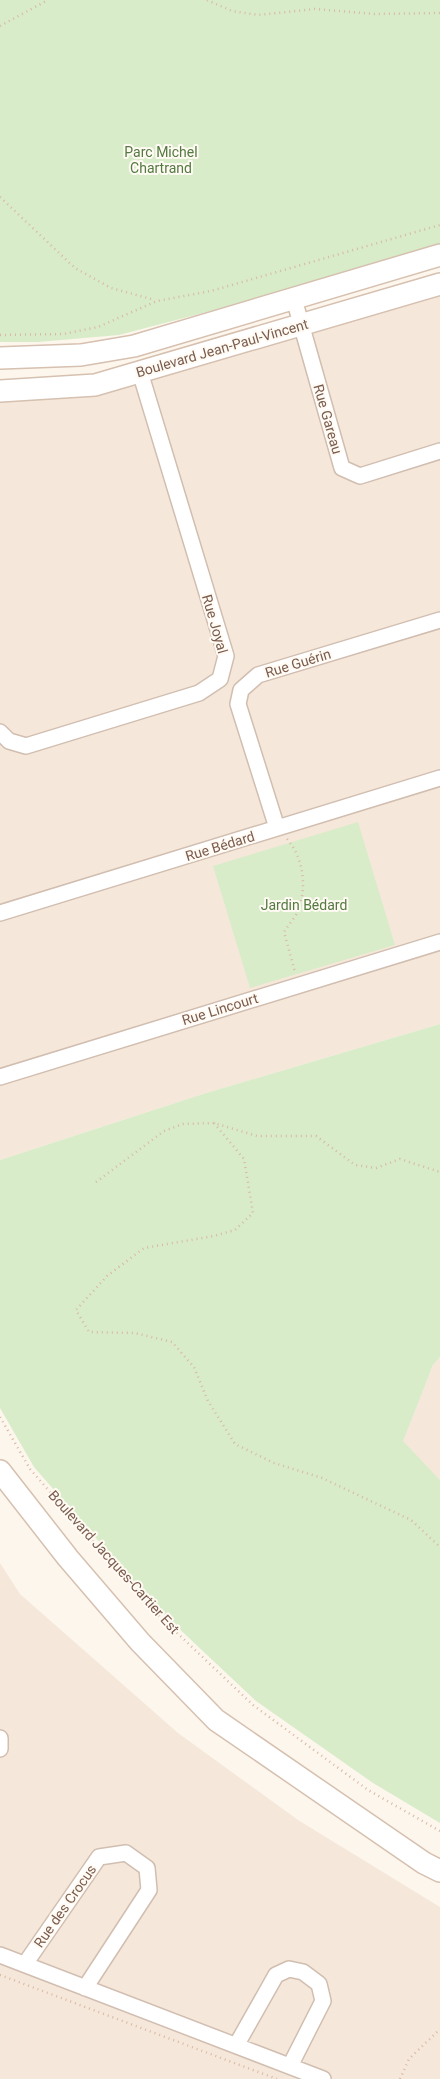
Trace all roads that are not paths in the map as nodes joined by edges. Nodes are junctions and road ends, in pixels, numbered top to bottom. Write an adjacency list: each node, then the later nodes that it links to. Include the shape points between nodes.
1 (440, 256): 3 (street, Boulevard Jean-Paul-Vincent)
2 (440, 284): 4 (street, Boulevard Jean-Paul-Vincent)
3 (294, 299): 4 (street, Rue Gareau); 5 (street, Boulevard Jean-Paul-Vincent, via 134,346 81,355)
4 (302, 325): 6 (street, Boulevard Jean-Paul-Vincent); 8 (street, Rue Gareau, via 342,468 360,476)
5 (0, 358)
6 (140, 372): 7 (street, Boulevard Jean-Paul-Vincent, via 95,385); 10 (street, Rue Joyal, via 226,656 220,679 199,693 26,746 9,741)
7 (0, 392)
8 (440, 451)
9 (440, 620): 12 (street, Rue Guérin, via 258,675 241,690 238,704)
10 (0, 732)
11 (440, 778): 12 (street, Rue Bédard)
12 (277, 828): 13 (street, Rue Bédard)
13 (0, 913)
14 (440, 942): 15 (street, Rue Lincourt)
15 (0, 1077)
16 (0, 1471): 19 (street, Boulevard Jacques-Cartier Est, via 140,1642 216,1720)
17 (0, 1738): 18 (street)
18 (0, 1749)
19 (440, 1871)
20 (0, 1955): 21 (street, Rue des Crocus)
21 (25, 1964): 22 (street, Rue des Crocus); 22 (street, Rue des Crocus, via 99,1857 126,1853 147,1868 149,1890)
22 (85, 1988): 23 (street, Rue des Crocus)
23 (237, 2044): 24 (street, Rue des Crocus); 24 (street, via 276,1975 289,1969 303,1972 319,1984 323,2001)
24 (290, 2066): 25 (street, Rue des Crocus)
25 (323, 2079)

